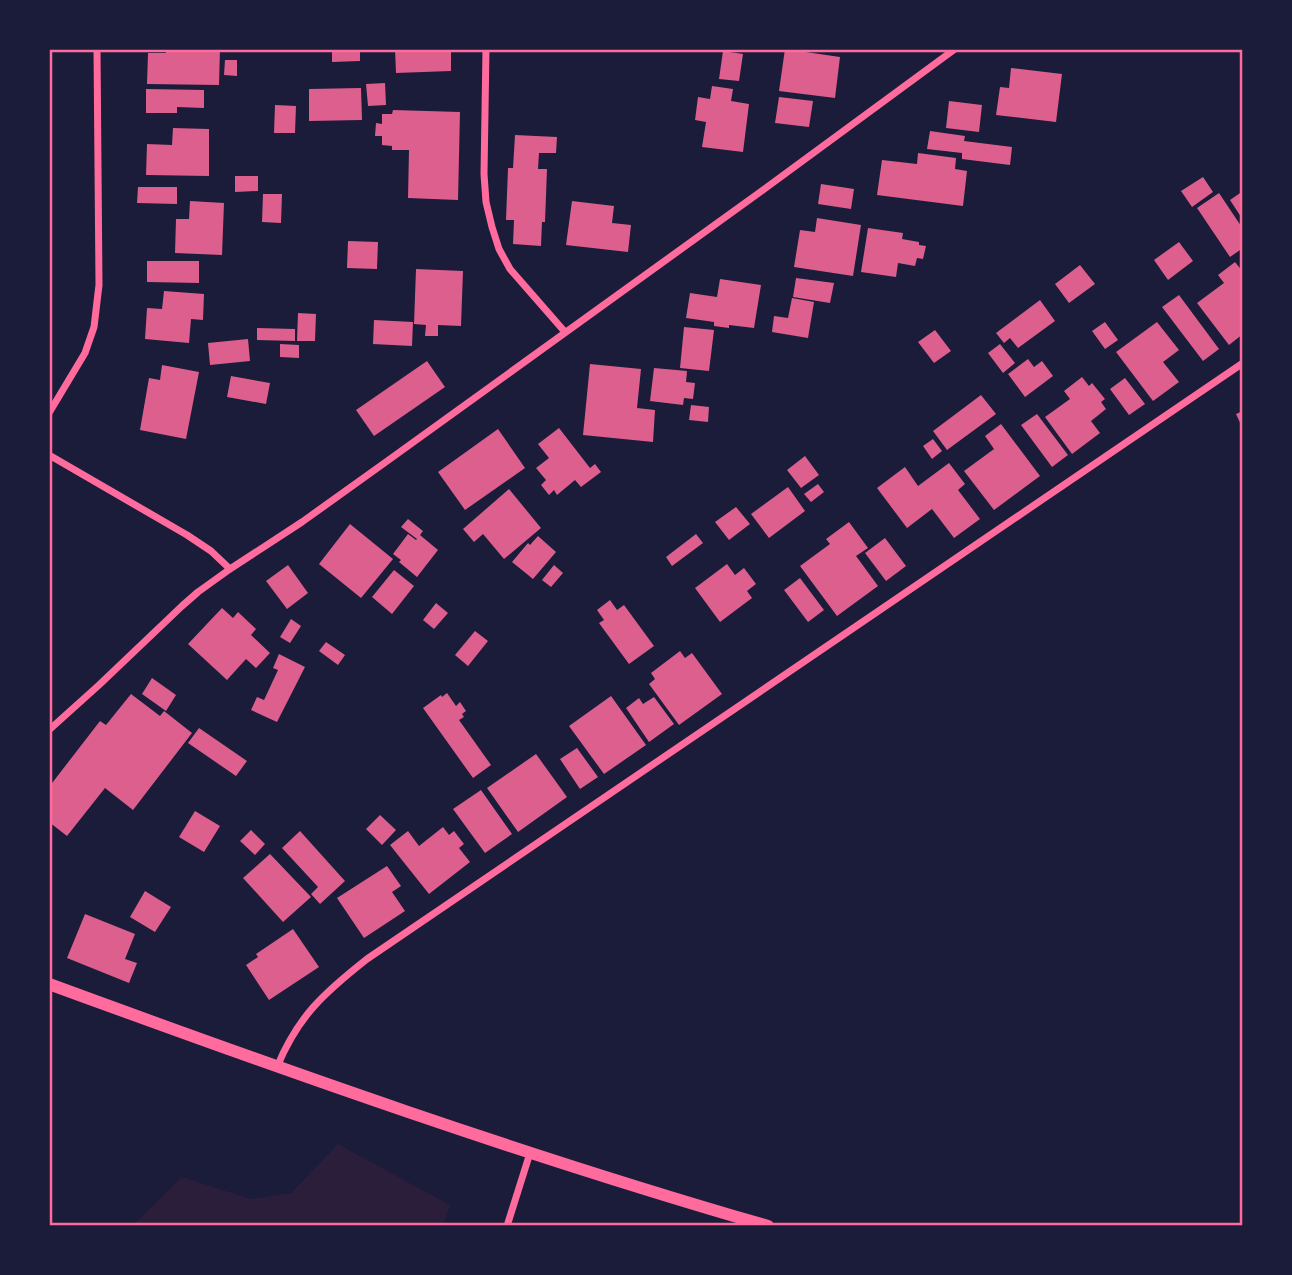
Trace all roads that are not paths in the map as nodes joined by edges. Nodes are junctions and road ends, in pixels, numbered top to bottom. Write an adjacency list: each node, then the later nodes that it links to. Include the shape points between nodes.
1 (97, 49): 6 (street, via 99,285 94,327 85,353)
2 (486, 49): 4 (street, via 484,174 492,227 510,269)
3 (955, 49): 4 (street)
4 (565, 332): 8 (street)
5 (1243, 363): 11 (street, via 367,959 305,1016)
6 (49, 412)
7 (49, 455): 8 (street, via 187,535)
8 (230, 569): 9 (street, via 182,606)
9 (49, 730)
10 (49, 984): 11 (street)
11 (276, 1067): 12 (street)
12 (530, 1153): 13 (street); 14 (street)
13 (507, 1226)
14 (768, 1226)

